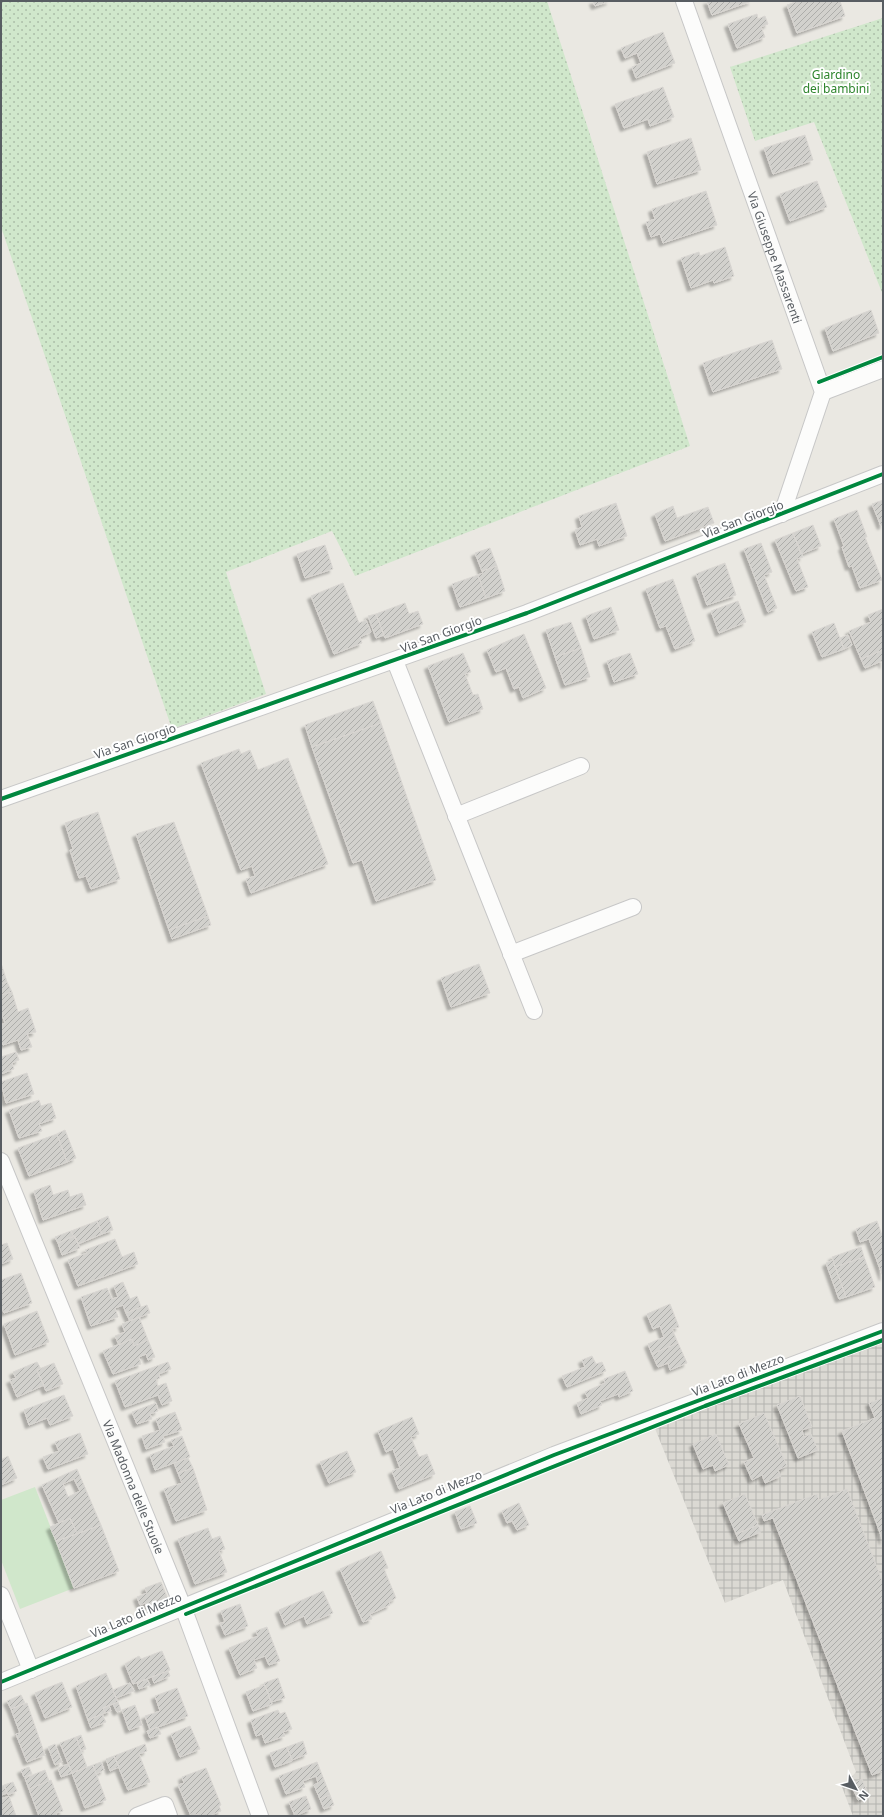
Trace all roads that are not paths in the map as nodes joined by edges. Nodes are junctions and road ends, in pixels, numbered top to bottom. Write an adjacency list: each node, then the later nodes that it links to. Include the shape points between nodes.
1 (684, 1): 3 (street, Via Giuseppe Massarenti)
2 (883, 369): 3 (street)
3 (823, 392): 5 (street)
4 (883, 474): 5 (street, Via San Giorgio)
5 (782, 514): 6 (street, Via San Giorgio)
6 (396, 661): 8 (street, Via San Giorgio); 9 (street)
7 (581, 766): 9 (street)
8 (1, 800)
9 (456, 816): 11 (street)
10 (633, 907): 11 (street)
11 (511, 954): 12 (street)
12 (534, 1011)
13 (1, 1162): 16 (street, Via Madonna delle Stuoie)
14 (883, 1331): 16 (street, Via Lato di Mezzo, via 554,1455)
15 (1, 1595): 17 (street)
16 (183, 1607): 17 (street, Via Lato di Mezzo); 21 (street, Via Madonna delle Stuoie)
17 (31, 1670): 18 (street, Via Lato di Mezzo)
18 (1, 1682)
19 (137, 1816): 20 (street, via 165,1805)
20 (169, 1816)
21 (260, 1816)

